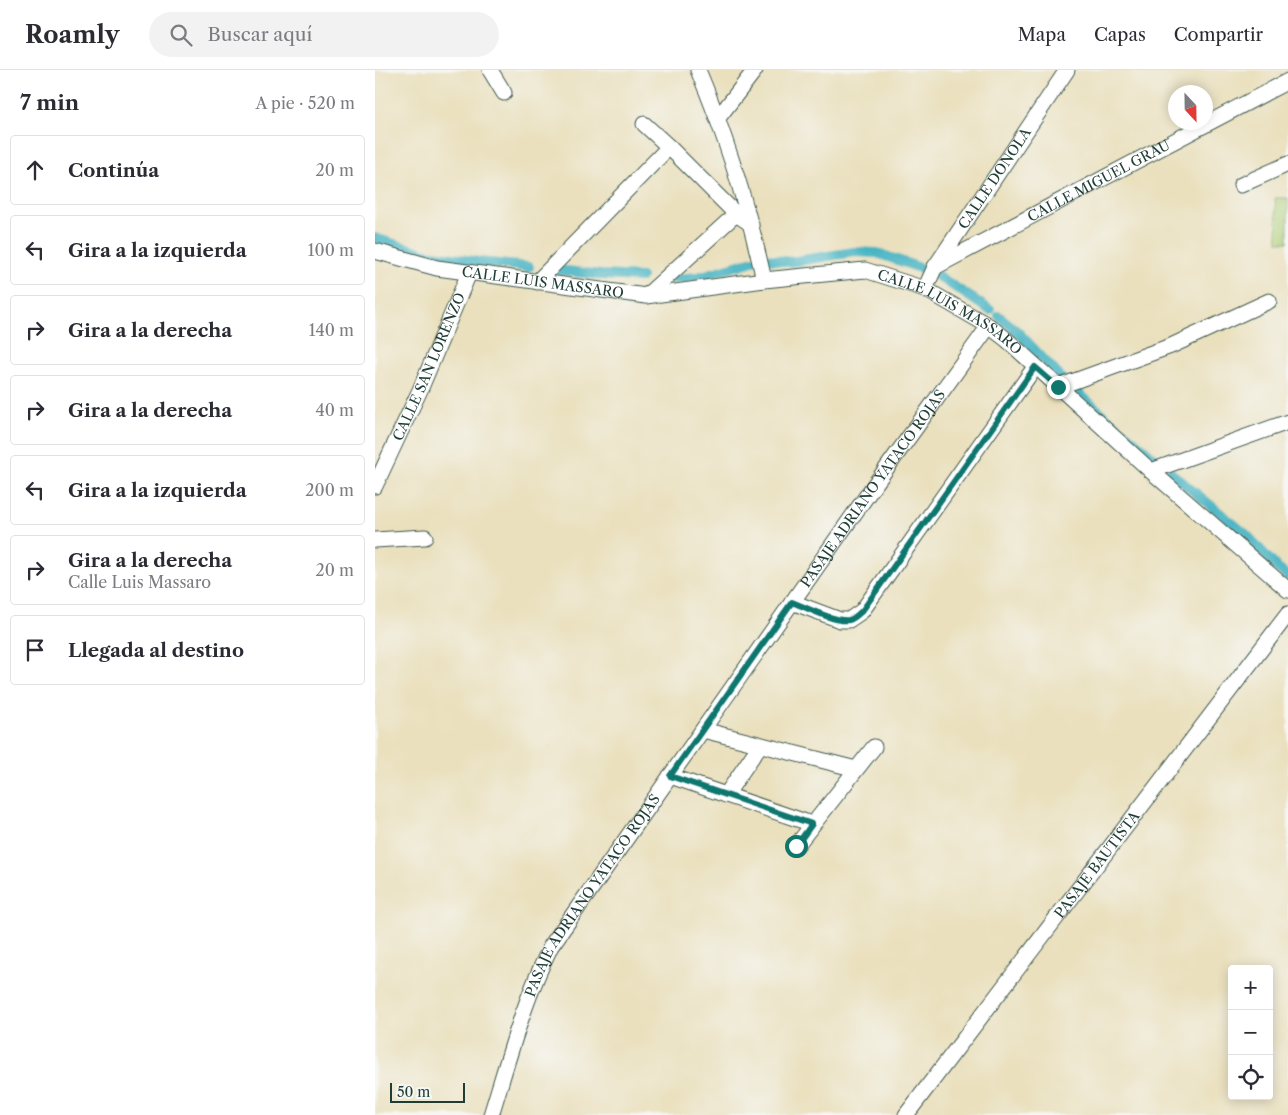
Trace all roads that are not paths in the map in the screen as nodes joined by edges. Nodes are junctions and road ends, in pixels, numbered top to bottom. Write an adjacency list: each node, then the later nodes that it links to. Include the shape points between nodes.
1 (491, 70): 6 (street)
2 (698, 70): 7 (street)
3 (755, 70): 7 (street)
4 (1067, 70): 15 (street, CALLE DONOLA)
5 (1288, 81): 15 (street, CALLE MIGUEL GRAU)
6 (504, 93)
7 (718, 118): 13 (street)
8 (644, 124): 9 (street)
9 (669, 147): 12 (street); 18 (street)
10 (1288, 164): 11 (street)
11 (1241, 185)
12 (736, 214): 13 (street); 20 (street)
13 (751, 224): 17 (street)
14 (375, 251): 16 (street, CALLE LUIS MASSARO)
15 (935, 267): 19 (street, CALLE DONOLA)
16 (469, 273): 18 (street, CALLE LUIS MASSARO); 27 (street, CALLE SAN LORENZO)
17 (764, 280): 19 (street, CALLE LUIS MASSARO, via 865,270); 20 (street, CALLE LUIS MASSARO)
18 (537, 282): 20 (street, CALLE LUIS MASSARO)
19 (925, 289): 22 (street, CALLE LUIS MASSARO)
20 (645, 296)
21 (1269, 301): 24 (street, via 1171,346)
22 (989, 326): 23 (street, CALLE LUIS MASSARO); 31 (street, PASAJE ADRIANO YATACO ROJAS)
23 (1035, 367): 24 (street, CALLE LUIS MASSARO); 31 (street, via 862,611 849,620 840,620)
24 (1058, 387): 26 (street, CALLE LUIS MASSARO)
25 (1288, 422): 26 (street)
26 (1151, 471): 30 (street, CALLE LUIS MASSARO)
27 (375, 486)
28 (425, 537): 29 (street)
29 (375, 540)
30 (1288, 590)
31 (792, 602): 33 (street, PASAJE ADRIANO YATACO ROJAS)
32 (1288, 614): 42 (street, PASAJE BAUTISTA)
33 (703, 730): 34 (street); 37 (street, PASAJE ADRIANO YATACO ROJAS)
34 (760, 745): 36 (street); 38 (street)
35 (875, 747): 36 (street)
36 (856, 769): 39 (street)
37 (670, 776): 38 (street); 41 (street, PASAJE ADRIANO YATACO ROJAS, via 551,946 523,1009)
38 (726, 795): 39 (street)
39 (812, 824): 40 (street)
40 (796, 846)
41 (491, 1115)
42 (906, 1115)

